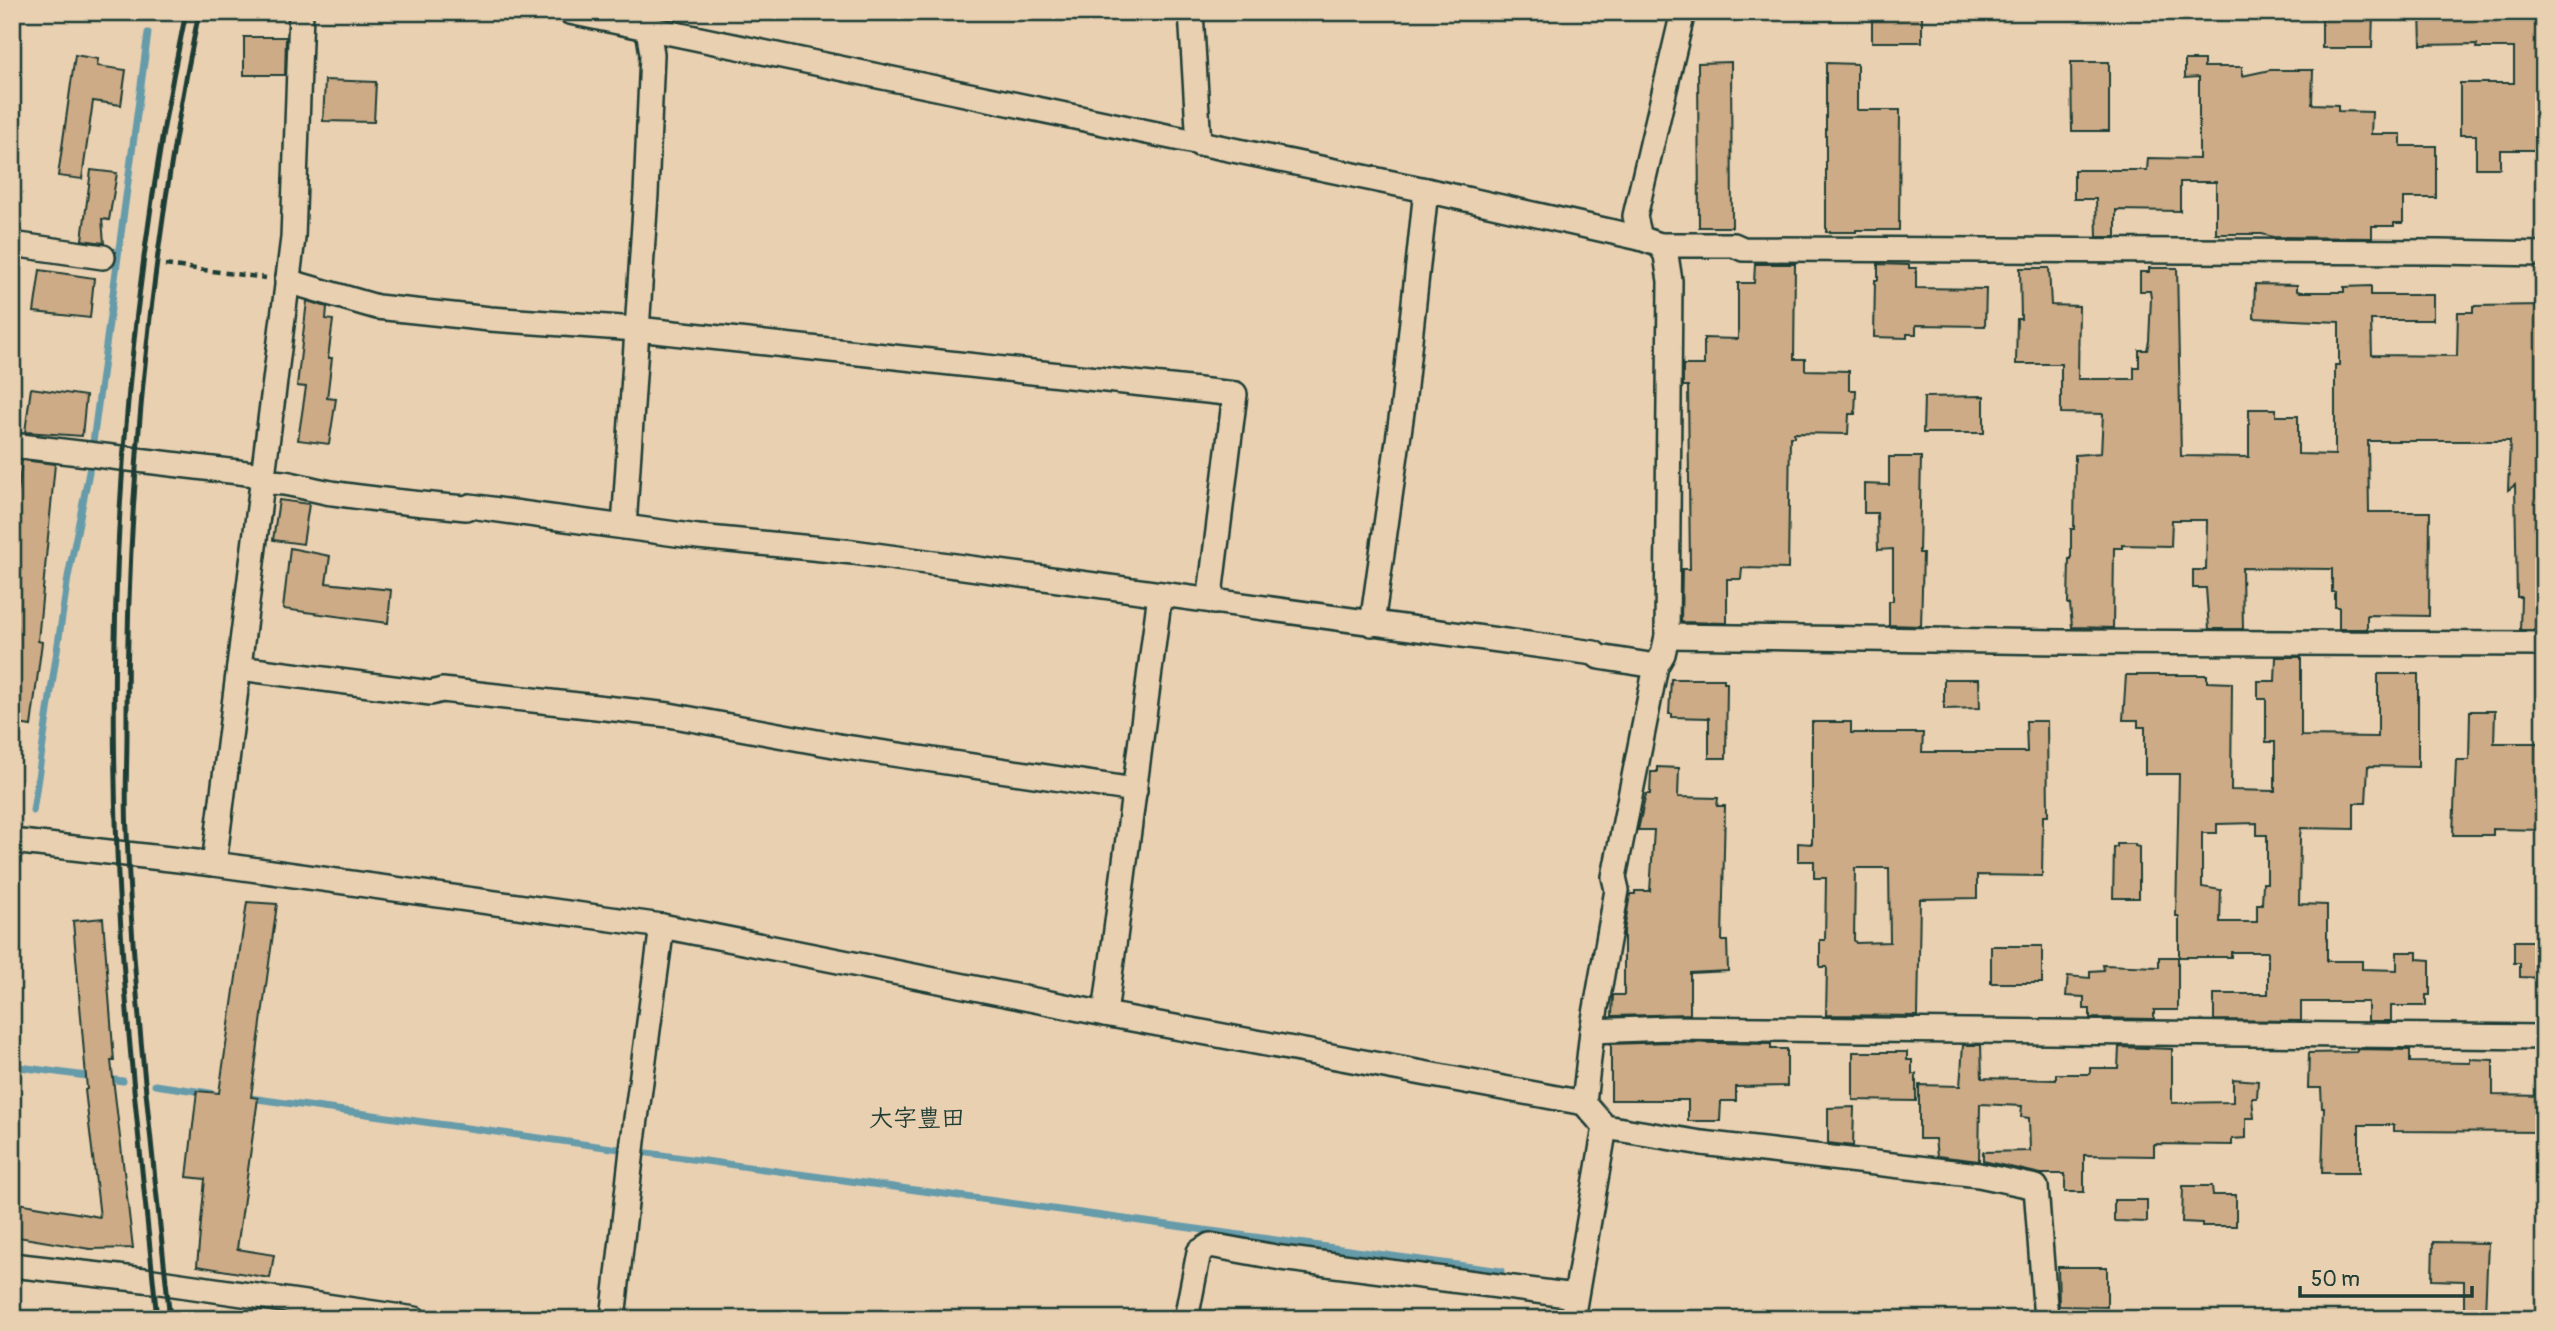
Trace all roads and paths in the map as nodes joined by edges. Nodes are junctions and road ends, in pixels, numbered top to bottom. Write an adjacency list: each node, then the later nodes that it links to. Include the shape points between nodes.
1 (301, 12): 13 (street, via 293,238)
2 (570, 12): 5 (street)
3 (1191, 12): 6 (street)
4 (1683, 12): 8 (street, via 1635,216)
5 (648, 28): 6 (street); 14 (street, via 652,54)
6 (1199, 144): 7 (street)
7 (1426, 190): 8 (street); 20 (street, via 1403,405)
8 (1650, 241): 10 (street, via 1757,250); 21 (street, via 1666,255 1670,281)
9 (12, 244): 11 (street)
10 (2544, 254)
11 (103, 257)
12 (165, 265): 13 (path)
13 (287, 281): 14 (street, via 377,307); 16 (street)
14 (637, 329): 17 (street); 19 (street, via 1235,394 1211,587)
15 (12, 444): 16 (street)
16 (263, 479): 17 (street, via 363,498 470,506); 24 (street)
17 (624, 527): 18 (street, via 853,552)
18 (1160, 594): 19 (street); 25 (street)
19 (1214, 602): 20 (street)
20 (1372, 624): 23 (street, via 1594,653)
21 (1667, 636): 22 (street); 23 (street)
22 (2544, 644)
23 (1656, 666): 30 (street, via 1615,877 1617,890)
24 (239, 668): 25 (street, via 431,693 442,690 669,715 839,746); 27 (street)
25 (1135, 790): 29 (street)
26 (12, 841): 27 (street)
27 (214, 864): 28 (street)
28 (662, 926): 29 (street); 37 (street)
29 (1105, 1013): 32 (street)
30 (1592, 1031): 31 (street, via 1681,1028); 32 (street)
31 (2544, 1037)
32 (1584, 1102): 33 (street)
33 (1605, 1127): 35 (street); 39 (street, via 2036,1186)
34 (12, 1265): 36 (street)
35 (1573, 1307): 38 (street, via 1210,1245 1199,1252)
36 (415, 1319)
37 (613, 1319)
38 (1186, 1319)
39 (2046, 1319)

